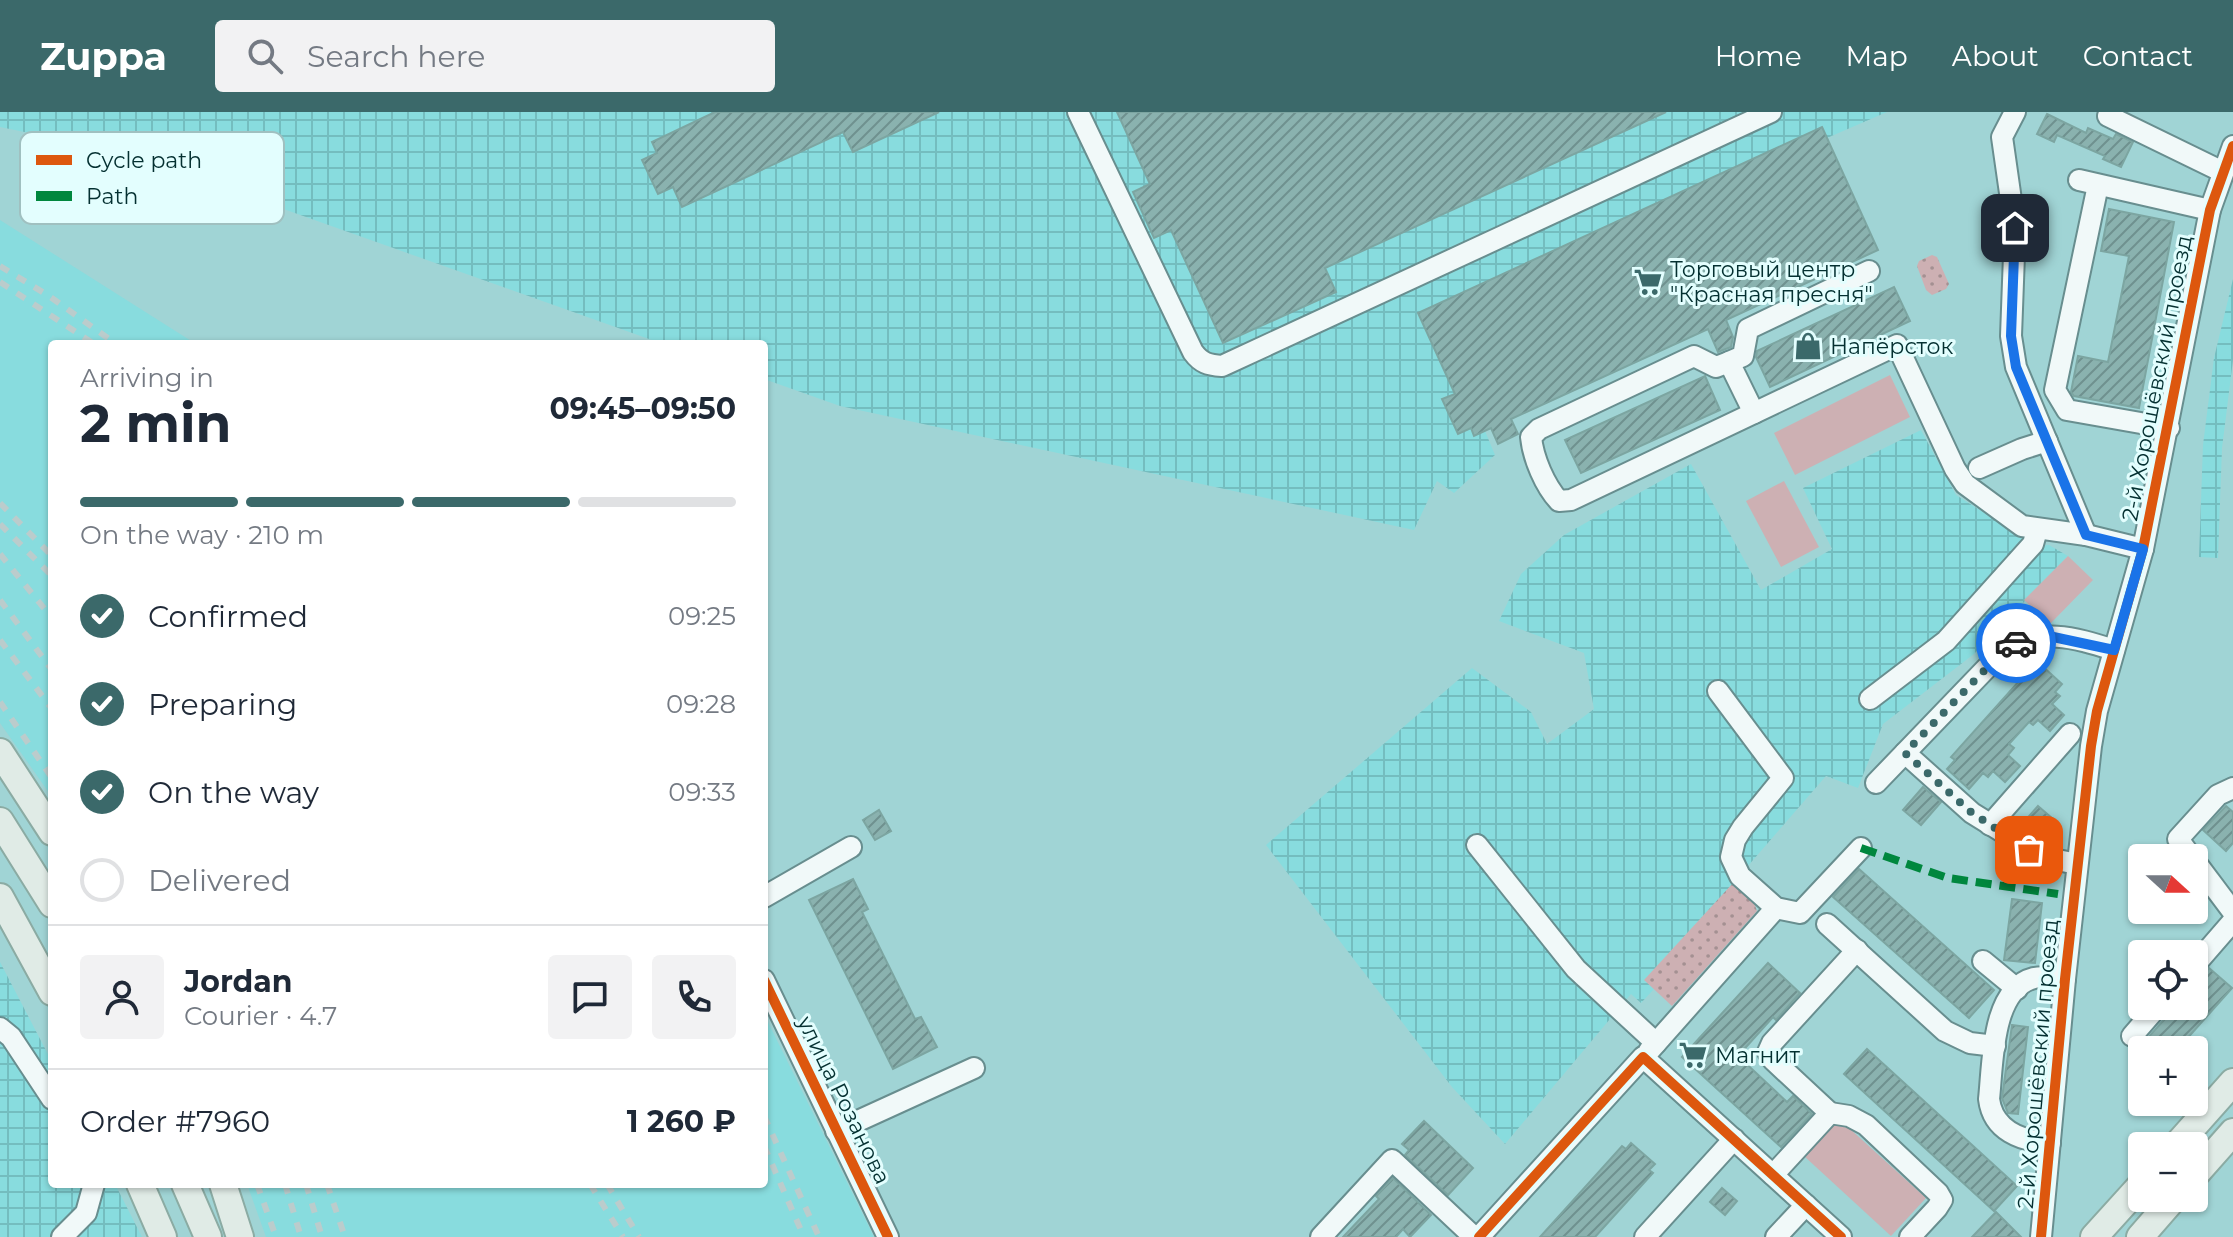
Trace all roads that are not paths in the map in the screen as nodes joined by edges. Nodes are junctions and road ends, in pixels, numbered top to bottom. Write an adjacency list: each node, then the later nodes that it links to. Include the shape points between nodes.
1 (1078, 112): 2 (street, via 1193,352 1209,365 1222,366)
2 (1771, 112)
3 (2015, 112): 12 (street, via 2002,137 2015,228 2011,336 2016,367)
4 (2106, 113): 6 (street)
5 (2233, 146): 6 (street, 2-й Хорошёвский проезд)
6 (2223, 172): 7 (street, 2-й Хорошёвский проезд)
7 (2210, 210): 11 (street, 2-й Хорошёвский проезд); 11 (street, via 2088,182 2055,390 2067,410)
8 (1869, 271): 9 (street, via 1748,329 1743,356)
9 (1729, 362): 10 (street); 10 (street, via 1716,367 1694,356 1539,429 1531,437 1532,450 1553,494 1559,501 1571,500)
10 (1754, 413): 14 (street, via 1897,345 1965,484 2022,526)
11 (2169, 428): 16 (street, 2-й Хорошёвский проезд)
12 (2047, 441): 13 (street); 15 (street)
13 (1979, 468)
14 (2037, 530): 15 (street); 19 (street, via 2033,544 1946,641)
15 (2086, 535): 16 (street)
16 (2143, 549): 17 (street, 2-й Хорошёвский проезд)
17 (2114, 650): 22 (street, via 2044,635 2015,643); 32 (street, 2-й Хорошёвский проезд, via 2091,746)
18 (1718, 691): 37 (street, via 1783,778 1743,827 1731,857 1740,876)
19 (1870, 699)
20 (2070, 734): 26 (street)
21 (0, 752): 27 (main road)
22 (1905, 753): 23 (street); 26 (street)
23 (1876, 783)
24 (2233, 788): 28 (street, via 2218,795 2178,839)
25 (0, 821): 36 (main road)
26 (1990, 825): 32 (street, via 2043,857)
27 (48, 826)
28 (2182, 844)
29 (1477, 845): 52 (street, via 1576,969)
30 (851, 847): 34 (street)
31 (1861, 848): 37 (street, via 1800,913)
32 (2077, 864): 44 (street, 2-й Хорошёвский проезд)
33 (2208, 879): 38 (street)
34 (768, 895)
35 (0, 897): 45 (main road)
36 (48, 898)
37 (1776, 908): 52 (street)
38 (2233, 912)
39 (2233, 921): 42 (street)
40 (1827, 924): 41 (street)
41 (1857, 950): 51 (street, via 1945,1031 1970,1043); 57 (street, via 1768,1052)
42 (2208, 950)
43 (1983, 961): 47 (street)
44 (2065, 979): 47 (street, via 2032,978); 63 (street, 2-й Хорошёвский проезд)
45 (48, 985)
46 (768, 988): 59 (street, улица Розанова)
47 (2017, 989): 51 (street, via 2001,1012)
48 (2146, 1020): 50 (street)
49 (0, 1028): 55 (street)
50 (2132, 1036)
51 (1995, 1046): 63 (street, via 1991,1111 2018,1138)
52 (1650, 1050): 61 (street); 79 (street)
53 (974, 1068): 59 (street)
54 (2233, 1082): 56 (main road)
55 (48, 1093)
56 (2208, 1110)
57 (1830, 1113): 65 (street); 83 (street, via 1866,1125 1938,1193 1942,1200 1937,1208)
58 (2203, 1116): 60 (main road); 62 (street)
59 (836, 1131): 77 (street, улица Розанова)
60 (2189, 1132)
61 (1734, 1139): 65 (street); 80 (street)
62 (2231, 1139): 64 (main road)
63 (2050, 1143): 84 (street, 2-й Хорошёвский проезд)
64 (2208, 1162)
65 (1773, 1175): 71 (street)
66 (93, 1188): 73 (street, via 86,1213)
67 (142, 1188): 74 (main road)
68 (187, 1188): 75 (main road)
69 (224, 1188): 76 (main road)
70 (2128, 1199): 85 (main road)
71 (1806, 1205): 81 (street); 82 (street)
72 (2162, 1212): 86 (main road)
73 (62, 1237)
74 (163, 1237)
75 (208, 1237)
76 (240, 1237)
77 (888, 1237)
78 (1321, 1237): 79 (street, via 1392,1160)
79 (1477, 1237)
80 (1645, 1237)
81 (1776, 1237)
82 (1841, 1237)
83 (1910, 1237)
84 (2041, 1237)
85 (2094, 1237)
86 (2140, 1237)

